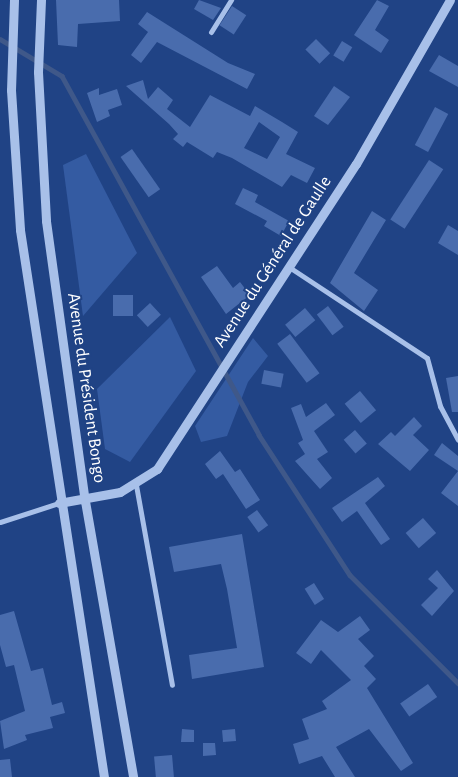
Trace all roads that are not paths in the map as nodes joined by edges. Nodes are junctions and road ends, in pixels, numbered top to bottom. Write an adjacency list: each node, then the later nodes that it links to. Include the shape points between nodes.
1 (14, 0): 10 (street, via 10,71 20,230)
2 (41, 0): 9 (street, Avenue du Président Bongo, via 38,72 46,221)
3 (231, 0): 5 (street)
4 (450, 0): 6 (street, Avenue du Général de Gaulle, via 356,164)
5 (211, 32)
6 (289, 267): 7 (street, via 427,358 440,406); 8 (street, Avenue du Général de Gaulle, via 173,448)
7 (458, 440)
8 (136, 485): 9 (street, Avenue du Général de Gaulle); 12 (street)
9 (85, 502): 10 (street, Avenue du Général de Gaulle); 14 (street, Avenue du Président Bongo)
10 (59, 503): 11 (street); 13 (street)
11 (0, 522)
12 (172, 685)
13 (104, 777)
14 (133, 777)

